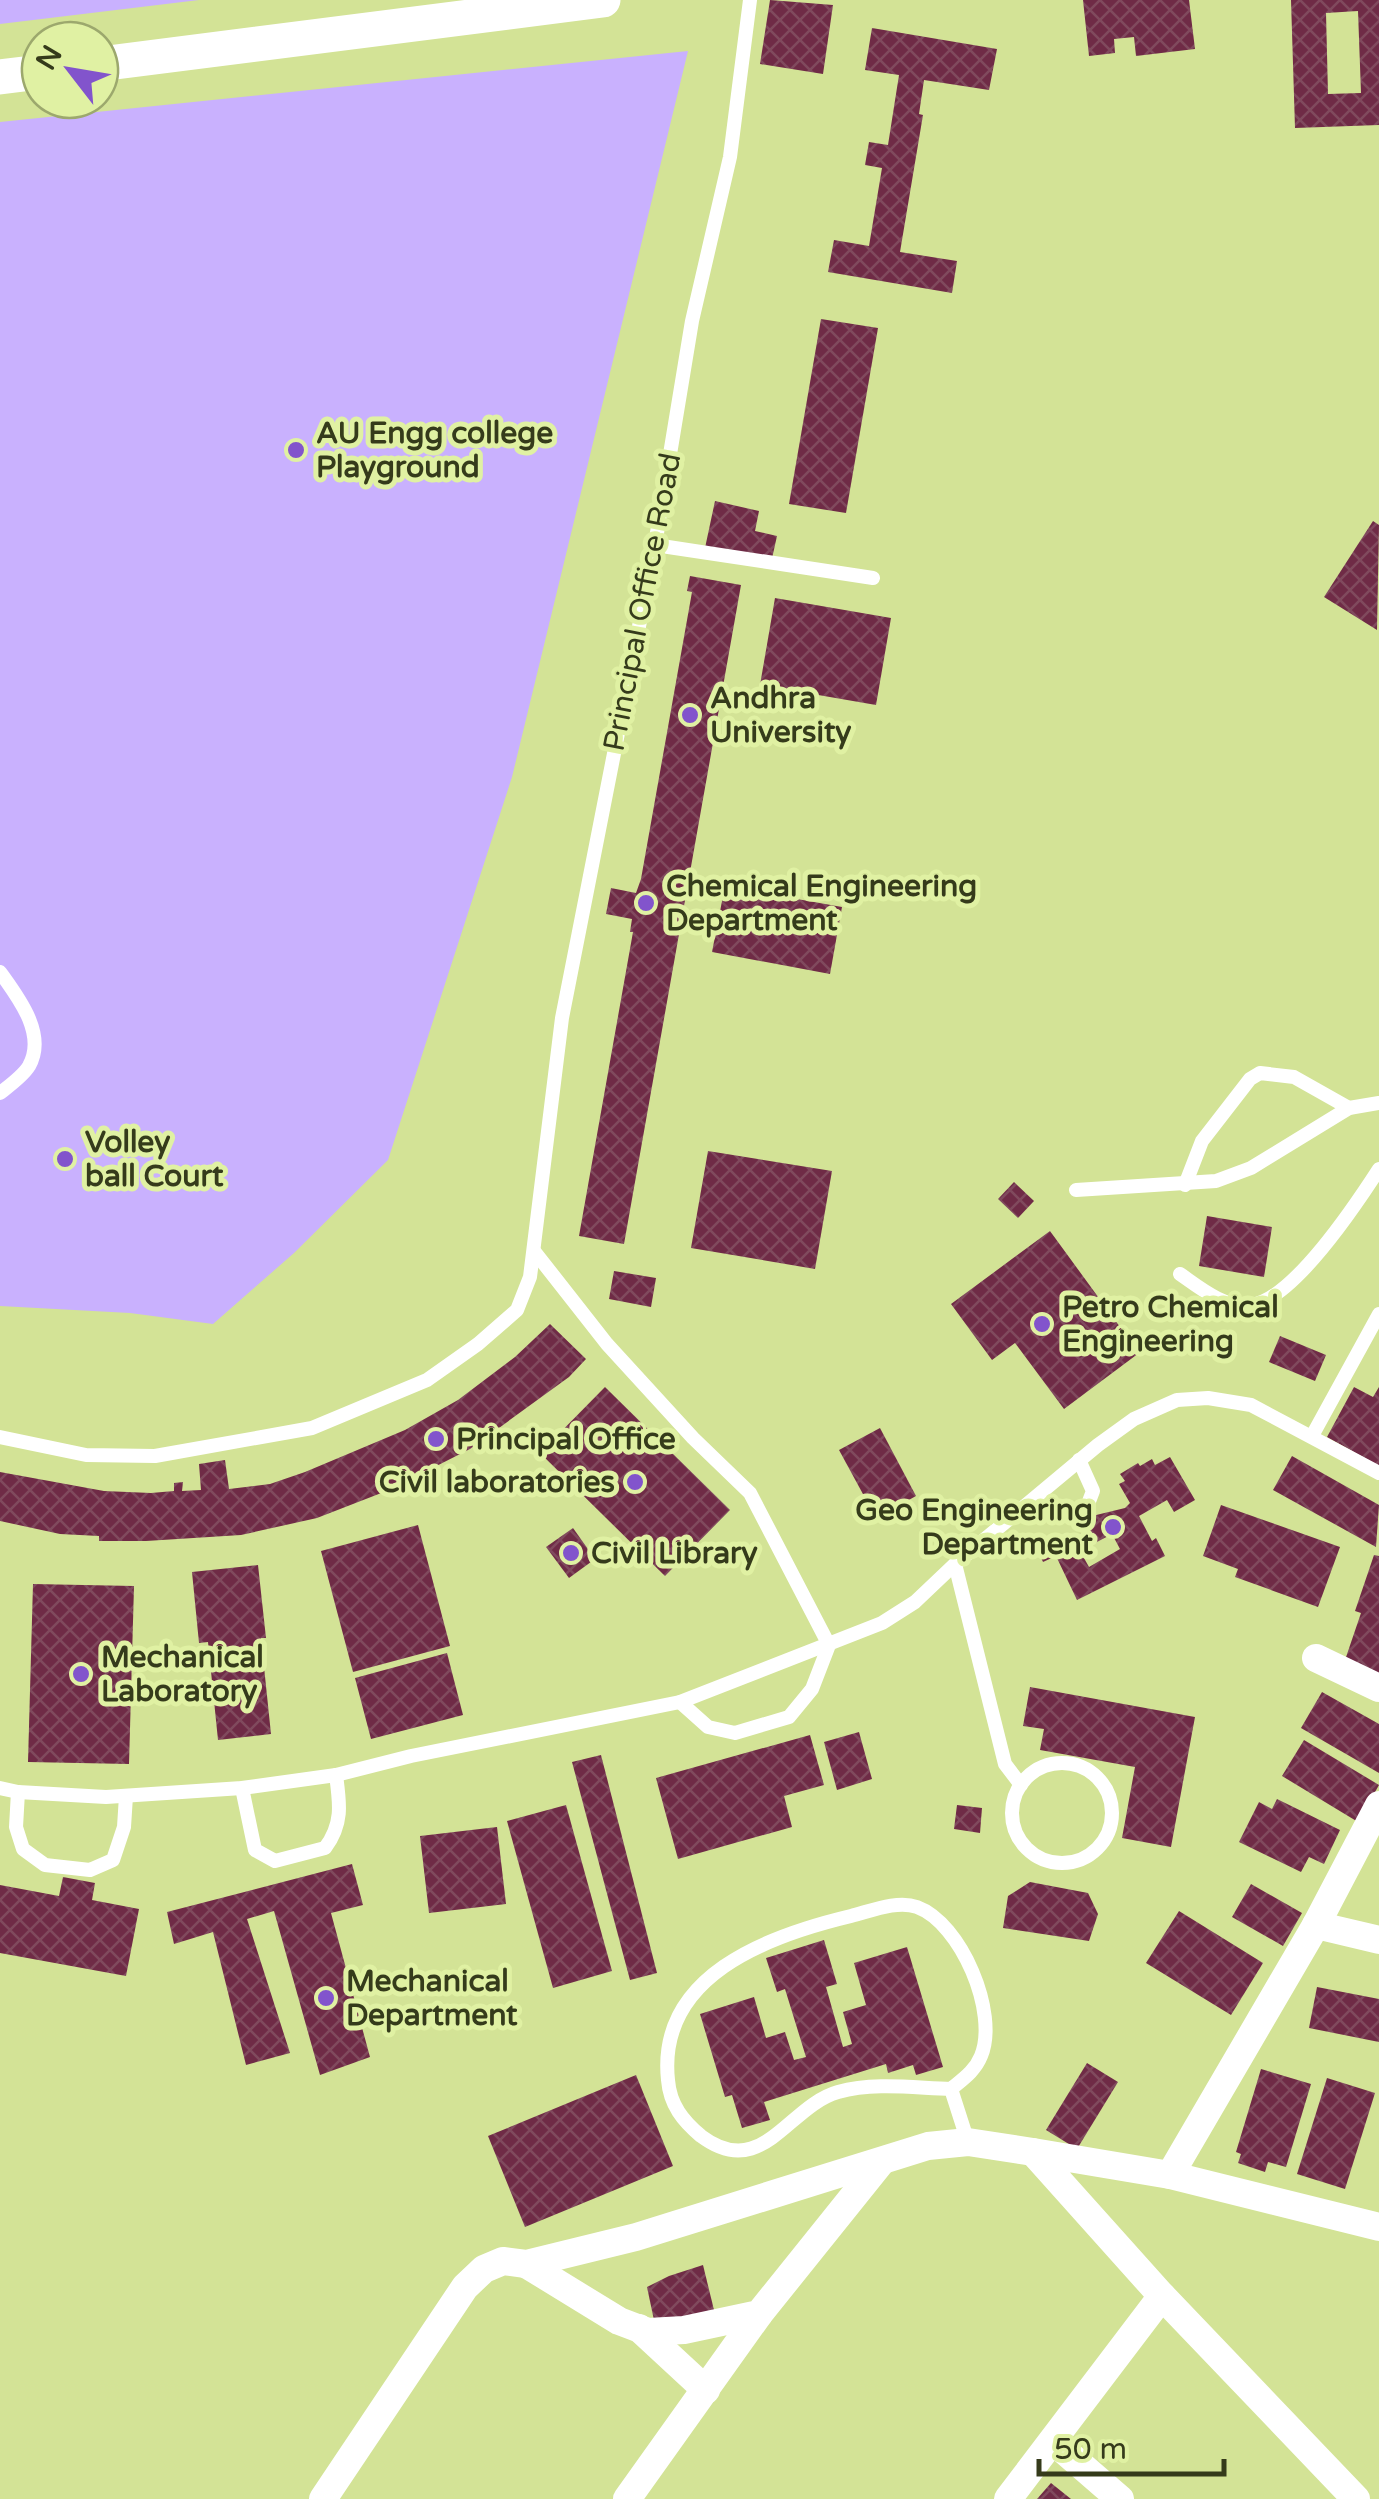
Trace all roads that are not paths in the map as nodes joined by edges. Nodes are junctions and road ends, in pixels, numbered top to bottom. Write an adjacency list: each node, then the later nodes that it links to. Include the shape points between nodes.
1 (750, 0): 5 (lane, Principal Office Road, via 730,156 692,321)
2 (587, 1): 3 (street)
3 (508, 6): 4 (street)
4 (120, 61)
5 (655, 545): 6 (lane); 14 (lane, Principal Office Road, via 562,1018)
6 (873, 578)
7 (0, 972): 8 (lane, via 30,1020 35,1044 28,1066)
8 (0, 1094)
9 (1379, 1103): 10 (lane)
10 (1349, 1108): 12 (lane, via 1251,1168); 12 (lane, via 1294,1077 1260,1072 1202,1142)
11 (1379, 1169): 15 (lane, via 1313,1258 1254,1306 1214,1296)
12 (1186, 1184): 13 (lane)
13 (1076, 1190)
14 (534, 1251): 18 (lane, Principal Office Road, via 517,1310 478,1344 427,1380 312,1428 154,1456 86,1456); 23 (lane, via 617,1354 750,1493)
15 (1180, 1274)
16 (1379, 1314): 17 (lane)
17 (1312, 1436): 19 (lane, via 1251,1405 1177,1400 1134,1418); 20 (lane)
18 (0, 1437)
19 (1079, 1460): 21 (lane, via 1093,1491); 22 (lane)
20 (1379, 1473)
21 (1088, 1504)
22 (955, 1564): 23 (lane, via 915,1602); 28 (lane, via 1005,1764)
23 (829, 1645): 26 (lane); 26 (lane, via 812,1690 789,1718 734,1733 708,1727)
24 (1316, 1658): 25 (street)
25 (1379, 1688)
26 (680, 1702): 27 (lane)
27 (336, 1775): 30 (lane); 30 (lane, via 341,1806 333,1838 325,1848 274,1860 255,1850)
28 (1021, 1785): 28 (lane, via 1047,1765 1080,1766 1094,1774 1111,1802 1108,1834 1085,1858 1053,1862 1038,1856 1016,1832 1014,1800)
29 (0, 1788): 31 (lane)
30 (242, 1788): 32 (lane)
31 (18, 1792): 32 (lane); 32 (lane, via 16,1827 23,1848 45,1865 90,1870 113,1860)
32 (126, 1796)
33 (1379, 1805): 34 (street)
34 (1316, 1925): 35 (street); 42 (street)
35 (1379, 1940)
36 (926, 2076): 37 (lane)
37 (915, 2088): 38 (lane); 38 (lane, via 861,2086 832,2093 776,2138 747,2151 731,2150 683,2121 669,2092 665,2055 672,2023 692,1996 757,1945 819,1923 913,1906 951,1933 975,1978 987,2023 973,2071)
38 (951, 2089): 39 (lane)
39 (968, 2142): 40 (street); 41 (street, via 928,2146)
40 (1033, 2152): 42 (street); 45 (street)
41 (882, 2162): 44 (street); 46 (street)
42 (1170, 2175): 43 (street)
43 (1379, 2227)
44 (526, 2264): 47 (street); 50 (street, via 502,2261 465,2287)
45 (1162, 2296): 49 (street); 54 (street)
46 (760, 2314): 47 (street, via 684,2330); 48 (street)
47 (639, 2328): 48 (street)
48 (706, 2390): 51 (street)
49 (1053, 2441): 52 (street); 53 (street)
50 (324, 2499)
51 (627, 2499)
52 (1008, 2499)
53 (1120, 2499)
54 (1356, 2499)

